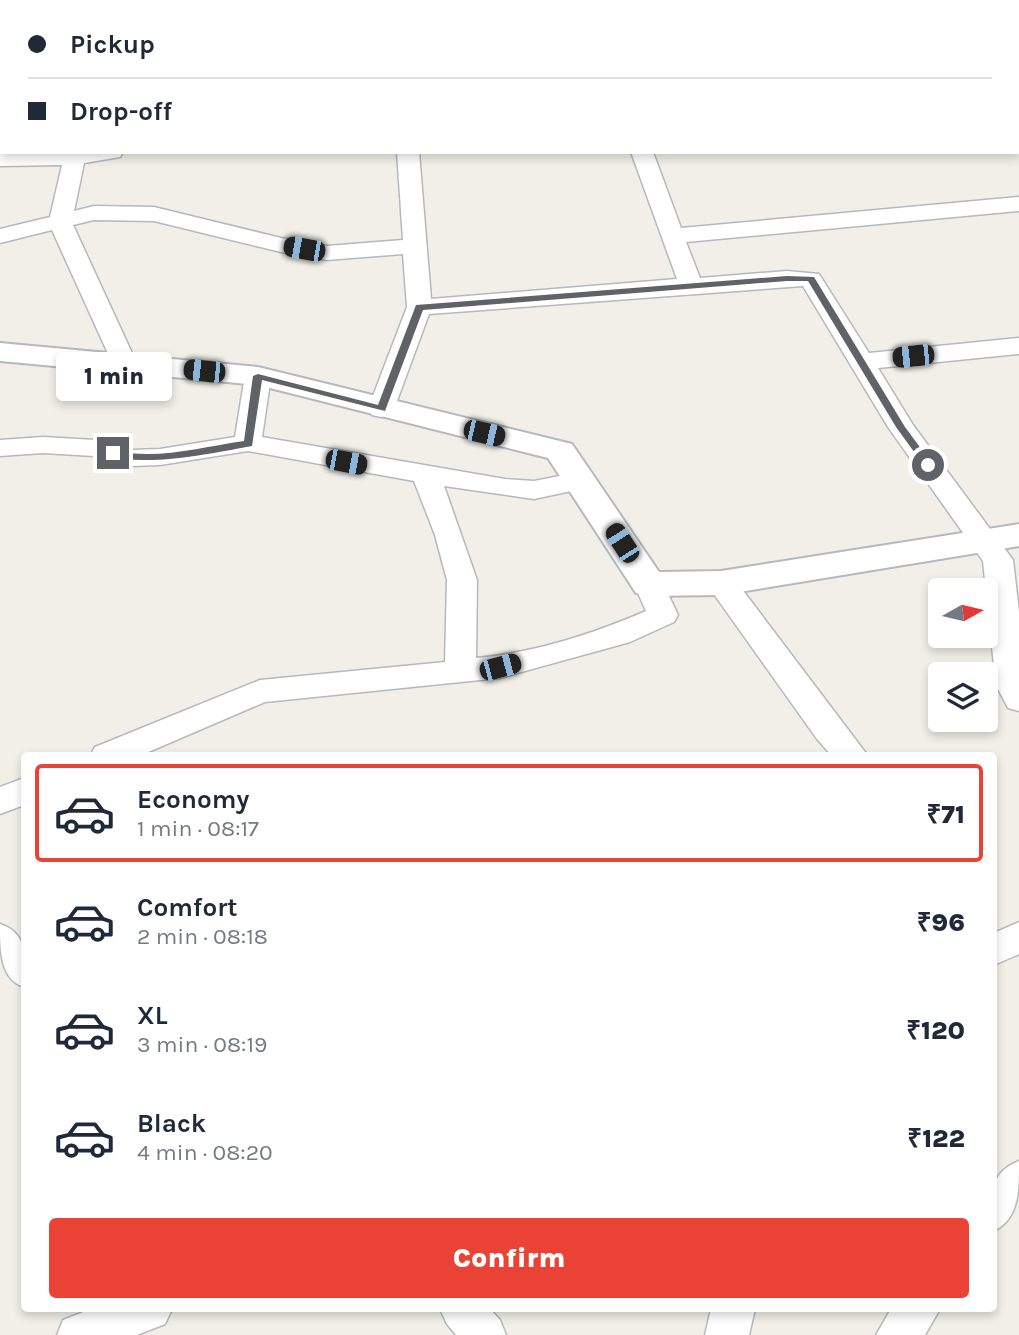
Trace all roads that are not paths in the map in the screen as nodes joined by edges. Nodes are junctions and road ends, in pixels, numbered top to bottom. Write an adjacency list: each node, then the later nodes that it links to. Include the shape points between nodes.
1 (408, 154): 9 (street)
2 (643, 154): 8 (street)
3 (75, 155): 4 (street); 6 (street)
4 (0, 159)
5 (1019, 204): 8 (street)
6 (60, 222): 7 (street); 9 (street, via 94,213 154,214 327,253); 15 (street)
7 (0, 236)
8 (672, 236): 10 (street)
9 (414, 246): 11 (street)
10 (691, 286): 11 (street); 14 (street, via 811,279)
11 (419, 307): 17 (street)
12 (1019, 346): 14 (street)
13 (0, 352): 15 (street)
14 (860, 362): 23 (street)
15 (124, 364): 16 (street)
16 (258, 376): 17 (street); 18 (street)
17 (381, 409): 21 (street, via 560,451)
18 (248, 443): 19 (street, via 131,458 95,447); 20 (street)
19 (0, 448)
20 (426, 475): 21 (street, via 505,488 534,489); 26 (street, via 462,580)
21 (580, 481): 25 (street)
22 (1019, 535): 23 (street)
23 (984, 541): 24 (street); 27 (street, via 998,560 1012,685)
24 (721, 583): 25 (street); 29 (street)
25 (649, 584): 26 (street, via 663,615 619,635 500,667)
26 (460, 671): 28 (street, via 260,691)
27 (1019, 700)
28 (116, 752)
29 (847, 752)
30 (21, 792): 31 (street)
31 (0, 802)
32 (0, 939): 33 (street)
33 (21, 968)
34 (1019, 1180): 35 (street)
35 (997, 1208)
36 (142, 1312): 40 (street)
37 (465, 1312): 41 (street)
38 (732, 1312): 42 (street)
39 (916, 1312): 43 (street)
40 (79, 1335)
41 (484, 1335)
42 (727, 1335)
43 (898, 1335)

